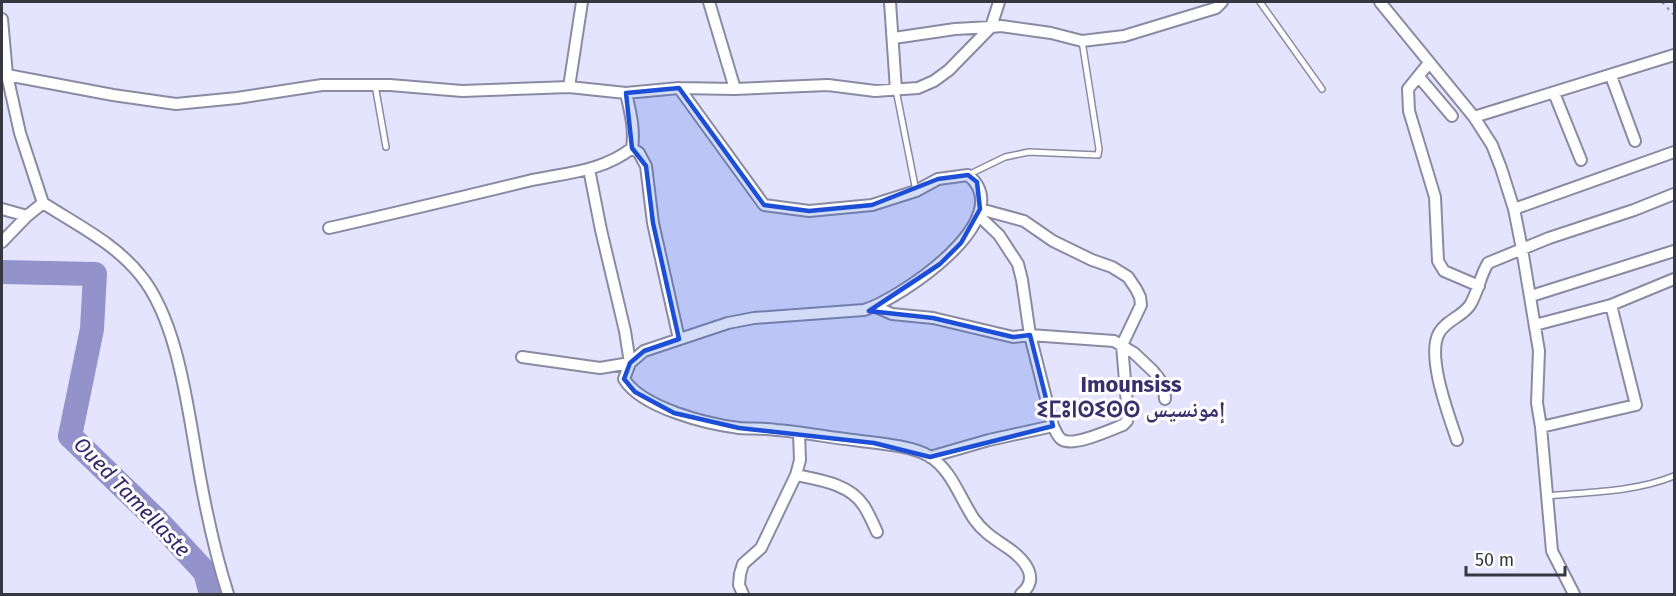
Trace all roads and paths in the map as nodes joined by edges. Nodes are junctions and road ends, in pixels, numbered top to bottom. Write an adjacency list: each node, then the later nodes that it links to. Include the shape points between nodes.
1 (582, 2): 20 (street)
2 (709, 2): 22 (street)
3 (890, 2): 12 (street)
4 (999, 2): 11 (street)
5 (1222, 2): 13 (street, via 1216,8 1146,30)
6 (1260, 2): 23 (lane)
7 (1380, 2): 15 (street)
8 (1662, 2): 9 (path)
9 (1674, 15)
10 (2, 19): 16 (street)
11 (992, 27): 12 (street); 13 (street, via 1051,33); 24 (street, via 934,81 918,88)
12 (894, 38): 24 (street)
13 (1082, 41): 35 (lane, via 1098,154 1029,152 1005,157)
14 (1674, 56): 17 (street)
15 (1429, 63): 18 (street); 28 (street)
16 (7, 75): 19 (street, via 176,104 322,85); 38 (street, via 20,134)
17 (1611, 76): 26 (street); 29 (street)
18 (1419, 77): 27 (street); 48 (street, via 1408,89 1409,111 1435,197 1438,261 1443,271)
19 (375, 85): 20 (street, via 462,91); 30 (lane)
20 (569, 87): 25 (street)
21 (679, 88): 22 (street); 25 (street); 36 (street, via 764,205 809,211 872,205)
22 (735, 89): 24 (street, via 828,86)
23 (1322, 89)
24 (896, 90): 36 (lane)
25 (626, 93): 31 (street, via 633,128)
26 (1554, 93): 28 (street); 33 (street)
27 (1452, 116)
28 (1474, 117): 40 (street, via 1492,145)
29 (1635, 141)
30 (386, 147)
31 (632, 148): 34 (street, via 619,159); 54 (street, via 646,166 653,223)
32 (1674, 152): 40 (street)
33 (1581, 160)
34 (589, 169): 43 (street); 57 (street)
35 (968, 175): 36 (street, via 938,179); 41 (street, via 977,182 981,195)
36 (916, 191)
37 (1674, 194): 45 (street)
38 (43, 203): 42 (street); 68 (street, via 101,238 141,275 161,307 186,391 206,511)
39 (2, 209): 42 (street)
40 (1514, 209): 45 (street)
41 (979, 212): 51 (street, via 974,225 940,264); 53 (street, via 1018,264); 55 (street, via 1023,221 1053,241 1128,277 1141,305)
42 (27, 216): 44 (street)
43 (329, 228)
44 (2, 242)
45 (1522, 249): 48 (street, via 1488,263); 49 (street)
46 (1674, 250): 49 (street)
47 (1674, 279): 50 (street)
48 (1479, 286): 62 (street, via 1469,307 1444,327 1436,342 1441,394)
49 (1531, 296): 52 (street)
50 (1611, 305): 52 (street); 60 (street, via 1636,405)
51 (876, 307): 53 (street, via 892,314 933,318 997,334); 54 (street, via 742,320)
52 (1535, 325): 60 (street)
53 (1030, 335): 55 (street, via 1107,339); 59 (street)
54 (679, 339): 57 (street, via 644,351)
55 (1122, 345): 58 (street, via 1154,371 1164,385); 59 (street, via 1127,421 1070,443 1060,439)
56 (522, 357): 57 (street, via 600,368)
57 (630, 363): 61 (street, via 624,379 627,384 674,413 739,428)
58 (1165, 399)
59 (1053, 426): 63 (street)
60 (1541, 427): 66 (street)
61 (799, 433): 63 (street, via 874,443); 64 (street)
62 (1457, 440)
63 (930, 457): 70 (street, via 987,534 1025,560 1031,572 1030,581)
64 (796, 475): 67 (street, via 846,490 863,504); 69 (street, via 761,548 743,564 739,585)
65 (1674, 476): 66 (lane, via 1605,491)
66 (1547, 496): 71 (street, via 1552,551)
67 (878, 532)
68 (228, 594)
69 (743, 594)
70 (1021, 594)
71 (1574, 594)

